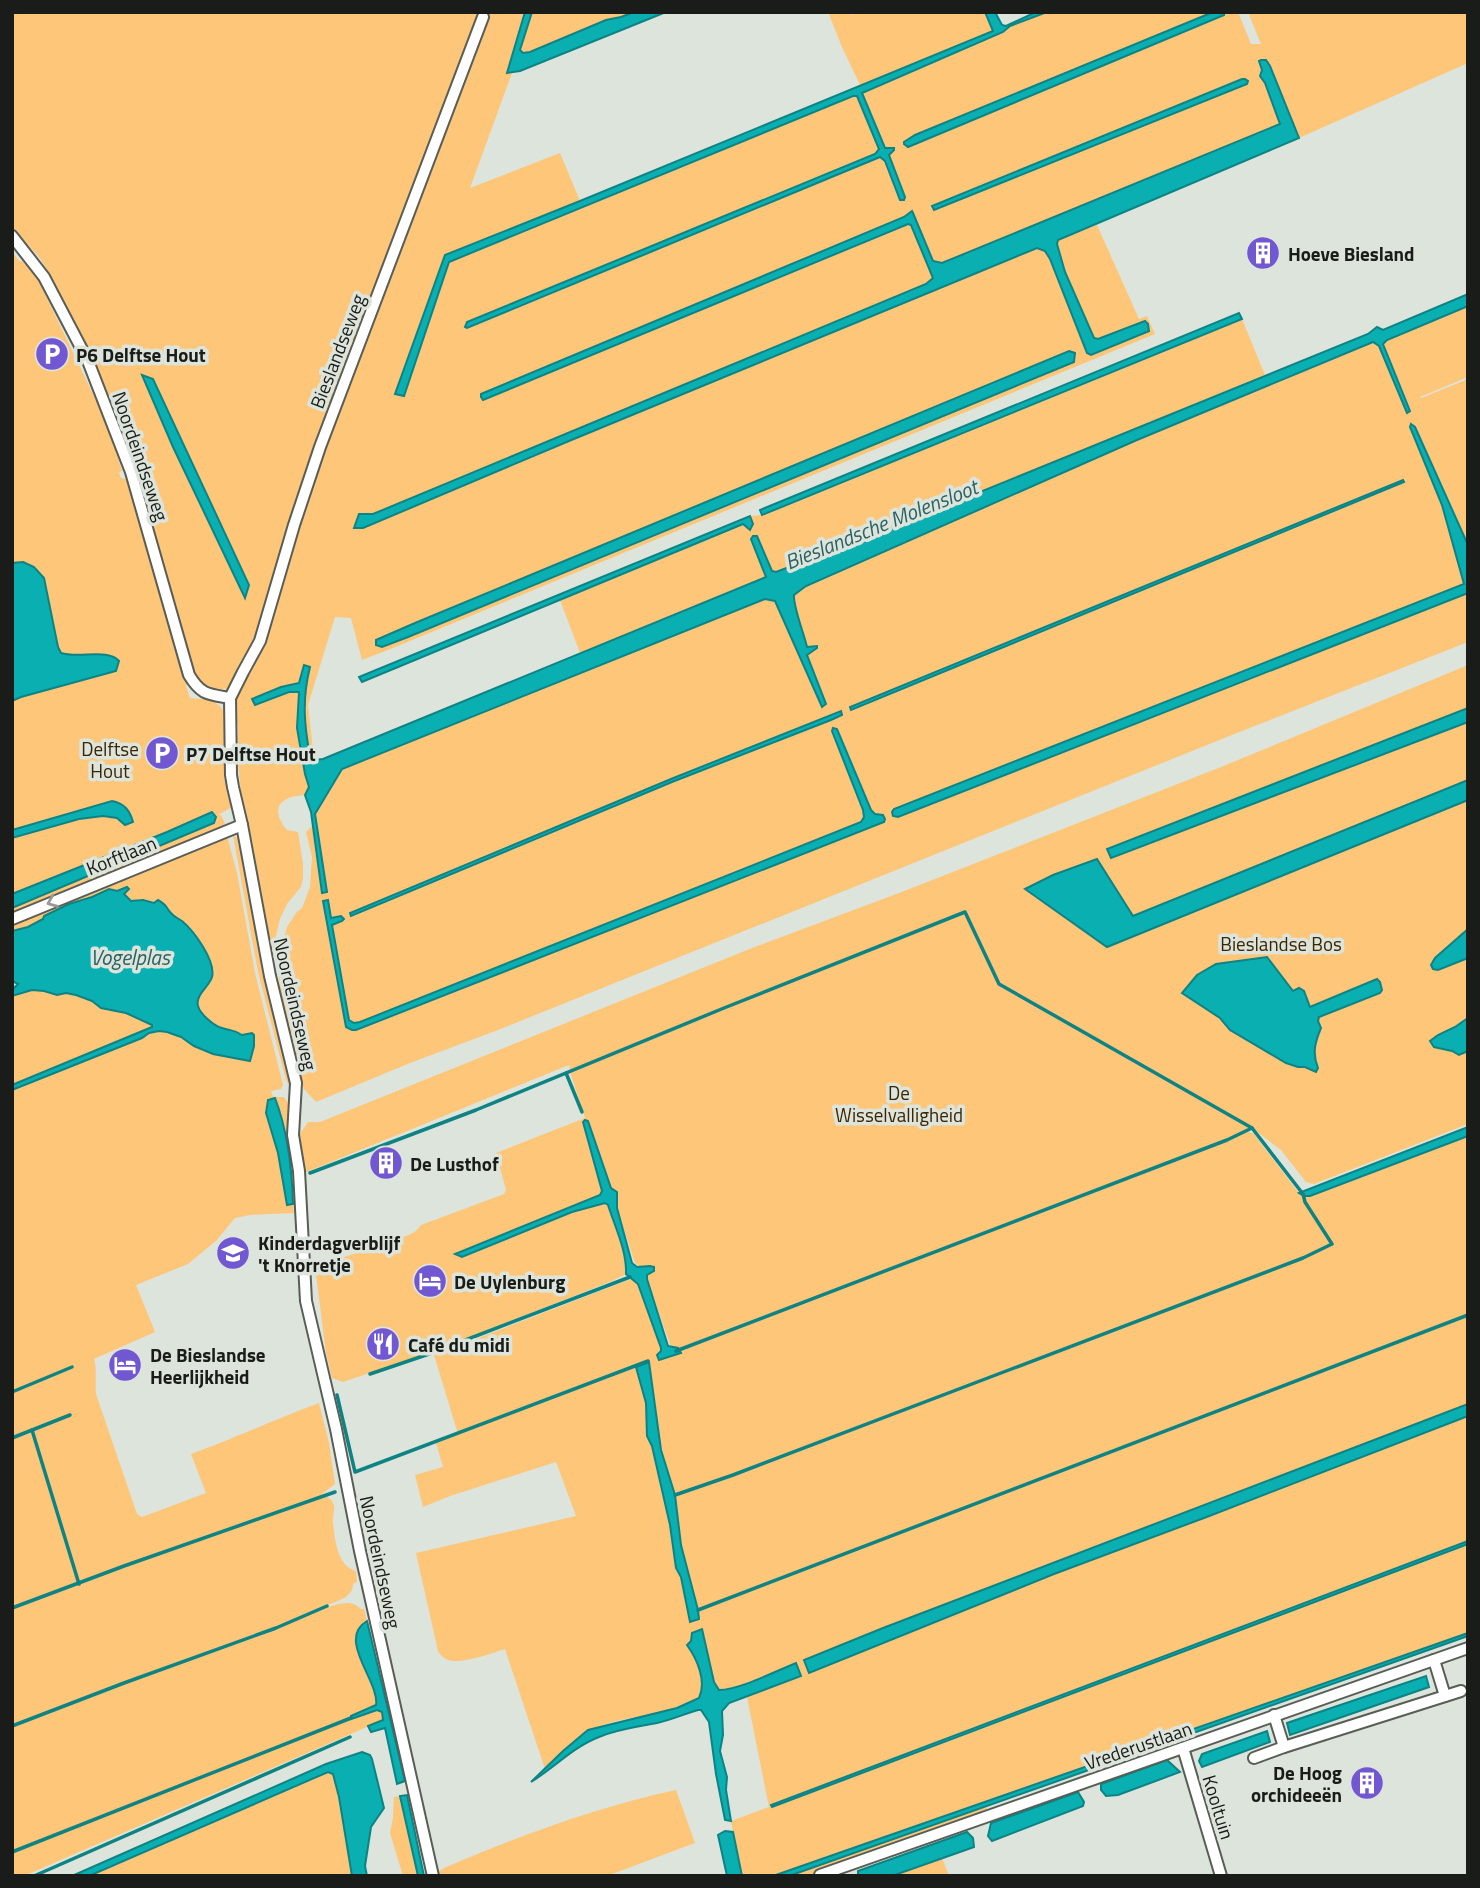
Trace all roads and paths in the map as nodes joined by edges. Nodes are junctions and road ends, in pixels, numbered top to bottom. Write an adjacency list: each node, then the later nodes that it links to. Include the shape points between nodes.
1 (483, 17): 3 (street, Bieslandseweg, via 320,447 260,641)
2 (12, 236): 3 (street, Noordeindseweg, via 44,277 88,361 131,472 190,675 206,694)
3 (230, 698): 4 (street, Noordeindseweg, via 231,775)
4 (242, 825): 5 (street, Korftlaan, one-way to 5); 15 (street, Noordeindseweg, via 270,976 295,1075 293,1135 306,1301)
5 (12, 919)
6 (1468, 1648): 7 (street, Vrederustlaan)
7 (1434, 1660): 9 (street); 10 (street, Vrederustlaan)
8 (1461, 1691): 9 (street)
9 (1445, 1696): 11 (street)
10 (1274, 1716): 11 (street); 12 (street, Vrederustlaan)
11 (1284, 1746): 13 (street)
12 (1182, 1748): 14 (street, Vrederustlaan); 16 (street, Kooltuin)
13 (1254, 1758)
14 (820, 1875)
15 (433, 1876)
16 (1221, 1876)

